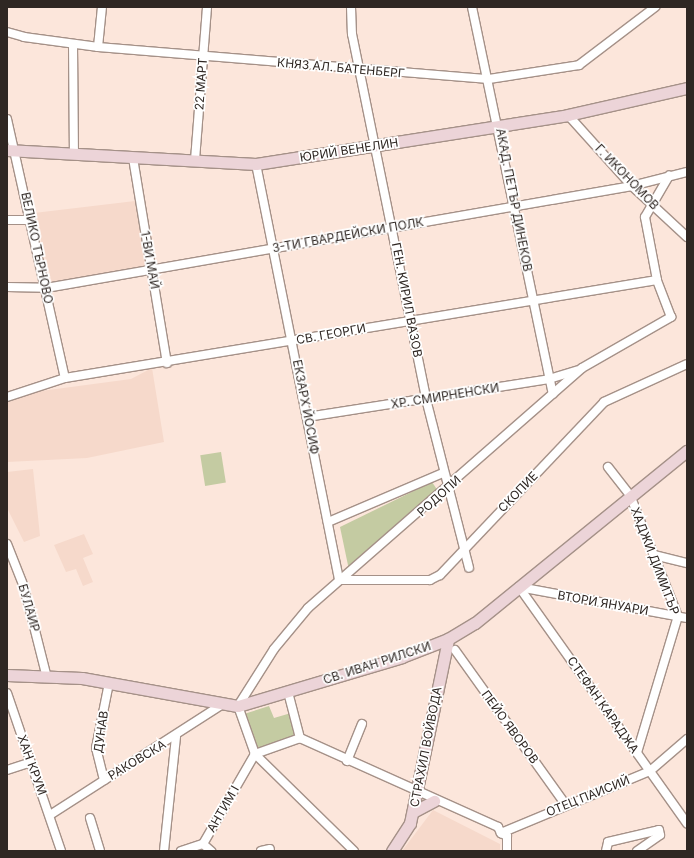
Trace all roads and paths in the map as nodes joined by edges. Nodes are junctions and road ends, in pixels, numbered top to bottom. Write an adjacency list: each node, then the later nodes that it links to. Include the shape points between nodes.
1 (102, 7): 8 (street)
2 (207, 7): 9 (street, 22 МАРТ)
3 (351, 7): 10 (street, ГЕН. КИРИЛ ВАЗОВ)
4 (472, 7): 11 (street, АКАД. ПЕТЪР ДИНЕКОВ)
5 (655, 7): 11 (street, КНЯЗ АЛ. БАТЕНБЕРГ, via 579,66)
6 (7, 32): 7 (street, КНЯЗ АЛ. БАТЕНБЕРГ)
7 (72, 44): 8 (street, КНЯЗ АЛ. БАТЕНБЕРГ); 18 (street)
8 (98, 47): 9 (street, КНЯЗ АЛ. БАТЕНБЕРГ)
9 (203, 56): 10 (street, КНЯЗ АЛ. БАТЕНБЕРГ); 20 (street, 22 МАРТ)
10 (360, 70): 11 (street, КНЯЗ АЛ. БАТЕНБЕРГ); 16 (street, ГЕН. КИРИЛ ВАЗОВ)
11 (489, 79): 15 (street, АКАД. ПЕТЪР ДИНЕКОВ)
12 (687, 88): 13 (street, ЮРИЙ ВЕНЕЛИН)
13 (568, 115): 15 (street, ЮРИЙ ВЕНЕЛИН); 24 (street, Г. ИКОНОМОВ)
14 (7, 119): 17 (street, ВЕЛИКО ТЪРНОВО)
15 (499, 127): 16 (street, ЮРИЙ ВЕНЕЛИН); 26 (street, АКАД. ПЕТЪР ДИНЕКОВ)
16 (375, 146): 21 (street, ЮРИЙ ВЕНЕЛИН); 29 (street, ГЕН. КИРИЛ ВАЗОВ)
17 (12, 151): 18 (street, ЮРИЙ ВЕНЕЛИН); 28 (street, ВЕЛИКО ТЪРНОВО)
18 (74, 154): 19 (street, ЮРИЙ ВЕНЕЛИН)
19 (133, 158): 20 (street, ЮРИЙ ВЕНЕЛИН); 32 (street, 1-ВИ МАЙ)
20 (195, 160): 21 (street, ЮРИЙ ВЕНЕЛИН)
21 (256, 164): 31 (street, ЕКЗАРХ ЙОСИФ)
22 (687, 172): 23 (street, 3-ТИ ГВАРДЕЙСКИ ПОЛК)
23 (669, 176): 24 (street, 3-ТИ ГВАРДЕЙСКИ ПОЛК); 25 (street)
24 (632, 186): 25 (street, Г. ИКОНОМОВ); 26 (street, 3-ТИ ГВАРДЕЙСКИ ПОЛК)
25 (650, 202): 30 (street, Г. ИКОНОМОВ); 33 (street, via 645,216)
26 (516, 207): 29 (street, 3-ТИ ГВАРДЕЙСКИ ПОЛК); 36 (street, АКАД. ПЕТЪР ДИНЕКОВ)
27 (7, 220): 28 (street)
28 (31, 220): 35 (street, ВЕЛИКО ТЪРНОВО)
29 (392, 227): 31 (street, 3-ТИ ГВАРДЕЙСКИ ПОЛК); 37 (street, ГЕН. КИРИЛ ВАЗОВ)
30 (687, 237)
31 (273, 247): 32 (street, 3-ТИ ГВАРДЕЙСКИ ПОЛК); 38 (street, ЕКЗАРХ ЙОСИФ)
32 (152, 269): 35 (street, 3-ТИ ГВАРДЕЙСКИ ПОЛК); 39 (street, 1-ВИ МАЙ)
33 (657, 280): 36 (street, СВ. ГЕОРГИ); 41 (street, РОДОПИ, via 671,317)
34 (7, 288): 35 (street, 3-ТИ ГВАРДЕЙСКИ ПОЛК)
35 (46, 288): 42 (street, ВЕЛИКО ТЪРНОВО)
36 (534, 301): 37 (street, СВ. ГЕОРГИ); 43 (street, АКАД. ПЕТЪР ДИНЕКОВ)
37 (411, 320): 38 (street, СВ. ГЕОРГИ); 46 (street, ГЕН. КИРИЛ ВАЗОВ)
38 (293, 340): 39 (street, СВ. ГЕОРГИ); 47 (street, ЕКЗАРХ ЙОСИФ)
39 (167, 363): 42 (street, СВ. ГЕОРГИ)
40 (687, 364): 55 (street, СКОПИЕ, via 604,402)
41 (582, 368): 43 (street, ХР. СМИРНЕНСКИ); 44 (street, РОДОПИ)
42 (65, 378): 45 (street, СВ. ГЕОРГИ)
43 (549, 379): 44 (street, АКАД. ПЕТЪР ДИНЕКОВ); 46 (street, ХР. СМИРНЕНСКИ)
44 (553, 394): 51 (street, РОДОПИ)
45 (7, 397)
46 (426, 399): 47 (street, ХР. СМИРНЕНСКИ); 50 (street, ГЕН. КИРИЛ ВАЗОВ)
47 (307, 417): 53 (street, ЕКЗАРХ ЙОСИФ)
48 (687, 452): 52 (street, СВ. ИВАН РИЛСКИ)
49 (608, 467): 52 (street, ХАДЖИ ДИМИТЪР)
50 (443, 473): 51 (street, ГЕН. КИРИЛ ВАЗОВ); 53 (street)
51 (447, 488): 55 (street, ГЕН. КИРИЛ ВАЗОВ); 59 (street, РОДОПИ)
52 (630, 495): 56 (street, ХАДЖИ ДИМИТЪР); 60 (street, СВ. ИВАН РИЛСКИ)
53 (328, 522): 59 (street, ЕКЗАРХ ЙОСИФ)
54 (7, 544): 65 (street, БУЛАИР, via 24,587)
55 (463, 549): 58 (street, ГЕН. КИРИЛ ВАЗОВ); 59 (street, СКОПИЕ, via 430,580)
56 (654, 555): 57 (street); 61 (street, ХАДЖИ ДИМИТЪР)
57 (687, 563)
58 (469, 568)
59 (339, 580): 71 (street, РОДОПИ, via 292,625 251,681)
60 (519, 587): 61 (street, ВТОРИ ЯНУАРИ); 63 (street, СВ. ИВАН РИЛСКИ, via 475,623); 76 (street, СТЕФАН КАРАДЖА)
61 (678, 616): 62 (street, ВТОРИ ЯНУАРИ); 76 (street, ХАДЖИ ДИМИТЪР)
62 (687, 618)
63 (448, 639): 68 (street, СВ. ИВАН РИЛСКИ); 83 (street, СТРАХИЛ ВОЙВОДА)
64 (455, 650): 85 (street, ПЕЙО ЯВОРОВ)
65 (46, 674): 66 (street, СВ. ИВАН РИЛСКИ); 67 (street, СВ. ИВАН РИЛСКИ)
66 (7, 675)
67 (109, 683): 70 (street, СВ. ИВАН РИЛСКИ); 82 (street, ДУНАВ, via 96,748)
68 (288, 692): 71 (street, СВ. ИВАН РИЛСКИ); 74 (street)
69 (7, 693): 79 (street, ХАН КРУМ)
70 (223, 704): 71 (street, СВ. ИВАН РИЛСКИ); 73 (street, РАКОВСКА)
71 (238, 706): 77 (street)
72 (362, 724): 78 (street)
73 (176, 737): 82 (street, РАКОВСКА); 95 (street)
74 (300, 738): 77 (street); 78 (street)
75 (687, 739): 81 (street, ОТЕЦ ПАИСИЙ)
76 (637, 753): 81 (street, СТЕФАН КАРАДЖА)
77 (255, 754): 91 (street, АНТИМ I); 99 (street)
78 (347, 761): 83 (street)
79 (31, 762): 80 (street); 87 (street, ХАН КРУМ)
80 (7, 770)
81 (650, 771): 85 (street, ОТЕЦ ПАИСИЙ); 89 (street, СТЕФАН КАРАДЖА)
82 (104, 780): 87 (street, РАКОВСКА)
83 (418, 794): 84 (street); 86 (street, СТРАХИЛ ВОЙВОДА)
84 (434, 801): 86 (street); 90 (street, via 498,828)
85 (566, 805): 90 (street, ОТЕЦ ПАИСИЙ)
86 (413, 812): 100 (street, СТРАХИЛ ВОЙВОДА, via 408,831)
87 (50, 815): 93 (street, ХАН КРУМ)
88 (90, 818): 94 (street)
89 (687, 823)
90 (501, 833): 101 (street, via 507,836)
91 (203, 844): 96 (street, АНТИМ I); 97 (street)
92 (270, 849): 98 (street)
93 (61, 851)
94 (100, 851)
95 (164, 851)
96 (181, 851)
97 (211, 851)
98 (261, 851)
99 (354, 851)
100 (392, 851)
101 (507, 851)
102 (606, 851): 103 (street, via 608,842 659,830 660,835)
103 (637, 851)

